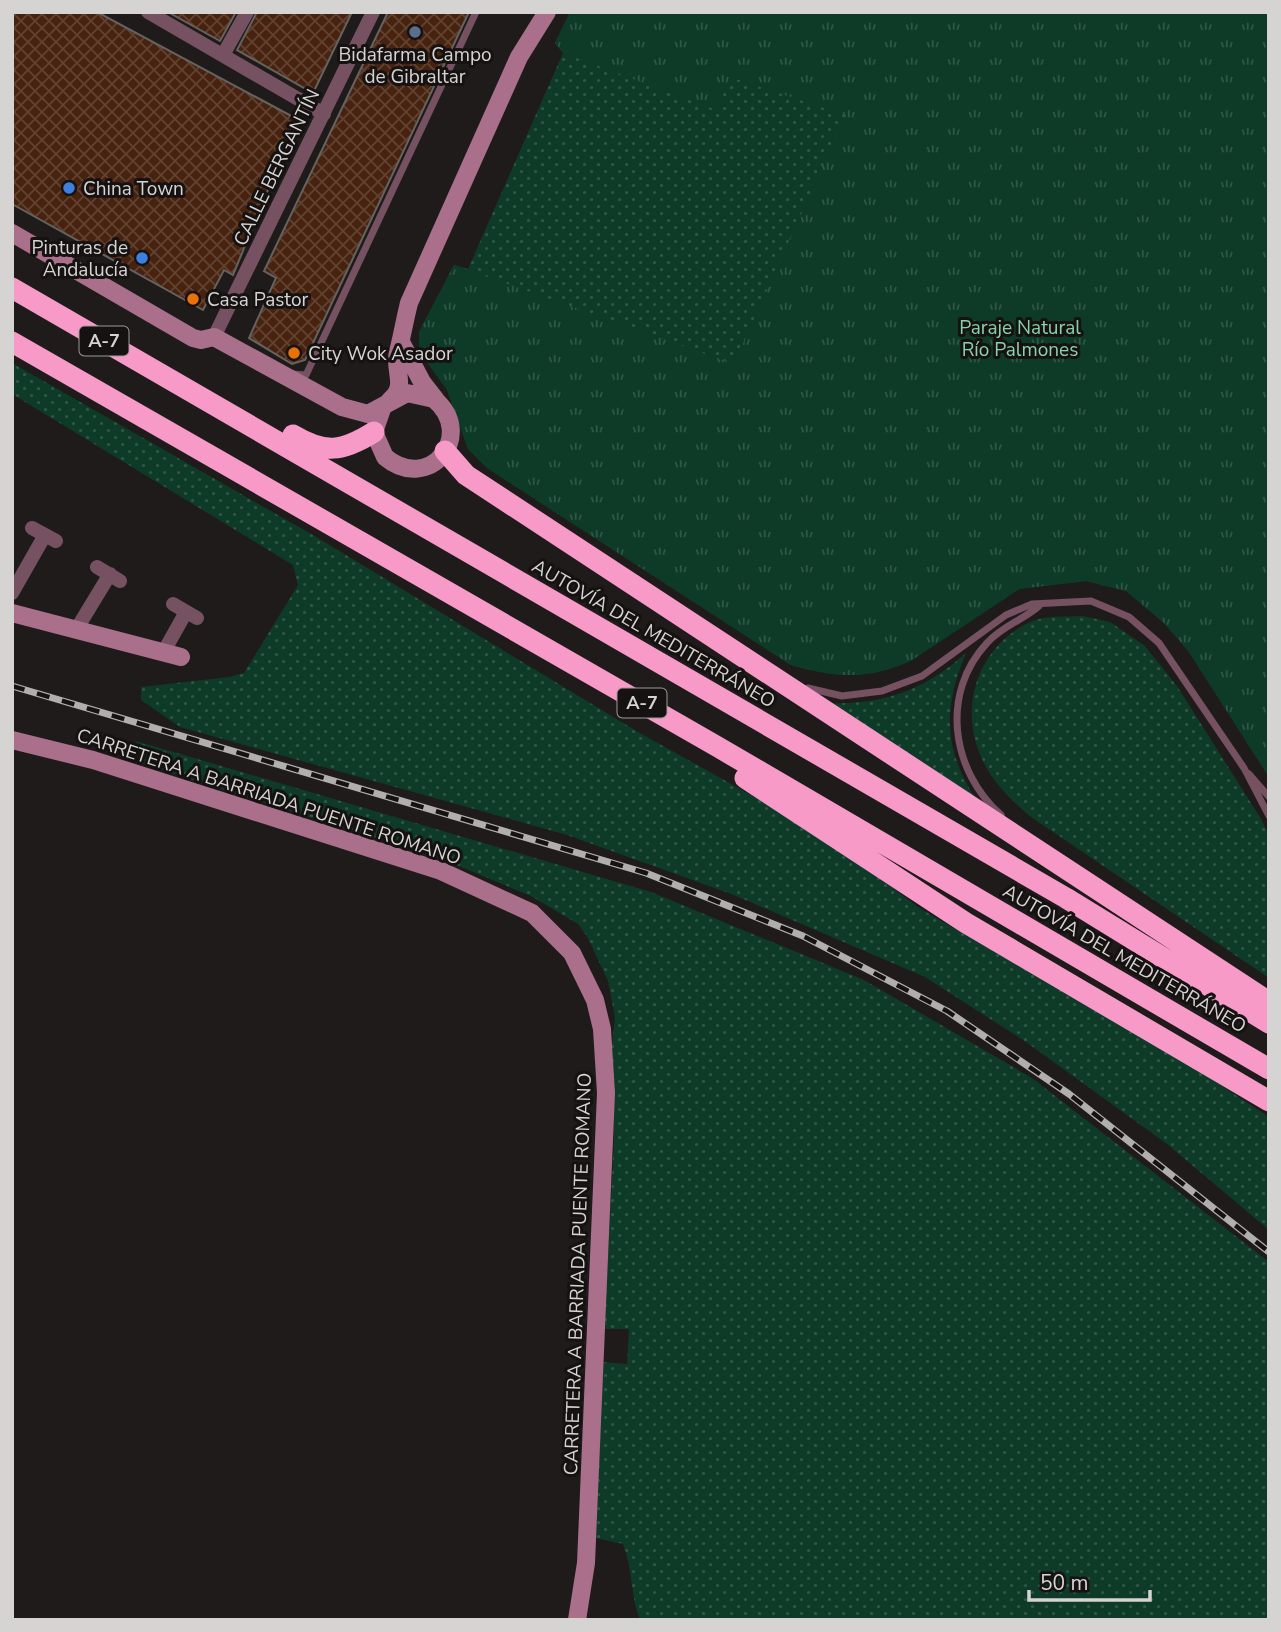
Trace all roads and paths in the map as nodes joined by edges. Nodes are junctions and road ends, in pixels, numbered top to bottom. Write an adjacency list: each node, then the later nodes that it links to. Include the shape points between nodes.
1 (148, 12): 6 (street)
2 (247, 12): 6 (street)
3 (373, 12): 7 (street, CALLE BERGANTÍN)
4 (476, 12): 13 (lane, via 306,375)
5 (547, 12): 12 (street, via 519,57 409,303)
6 (223, 55): 7 (street)
7 (324, 114): 10 (street, CALLE BERGANTÍN)
8 (12, 233): 10 (street, via 193,338)
9 (12, 288): 14 (highway, AUTOVÍA DEL MEDITERRÁNEO / A-7)
10 (214, 337): 13 (street)
11 (12, 342): 30 (highway, AUTOVÍA DEL MEDITERRÁNEO / A-7)
12 (402, 344): 15 (street, via 397,353 400,386); 16 (street, via 422,382)
13 (277, 373): 15 (street, via 342,407 368,414)
14 (195, 394): 17 (highway, via 218,390 312,446 346,447); 36 (highway, AUTOVÍA DEL MEDITERRÁNEO / A-7, via 1066,898)
15 (387, 403): 16 (street, via 416,393); 17 (street)
16 (441, 405): 18 (street, via 451,430)
17 (374, 432): 18 (street, via 385,457 400,468 428,467)
18 (445, 452): 28 (highway, via 466,475)
19 (45, 535): 21 (street)
20 (109, 574): 25 (street)
21 (12, 593)
22 (1039, 606): 28 (lane, via 1032,604 1006,615 922,676 883,691 842,696 814,691); 31 (lane, via 1091,601 1144,628 1171,657); 34 (lane, via 997,633 976,656 958,694 959,748 978,790 997,811)
23 (186, 611): 26 (street)
24 (12, 613): 25 (street)
25 (76, 630): 26 (street)
26 (163, 653): 27 (street)
27 (181, 657)
28 (753, 661): 34 (highway, via 772,678)
29 (12, 740): 39 (street, CARRETERA A BARRIADA PUENTE ROMANO, via 93,760 441,872 532,913 572,953 595,1000 602,1029 606,1093 586,1563)
30 (719, 747): 37 (highway, AUTOVÍA DEL MEDITERRÁNEO / A-7); 38 (highway, via 744,778 966,923)
31 (1244, 768): 32 (lane); 33 (lane)
32 (1269, 797)
33 (1269, 816)
34 (1084, 881): 35 (highway)
35 (1269, 1002)
36 (1269, 1023)
37 (1269, 1069)
38 (1269, 1101)
39 (577, 1620)

